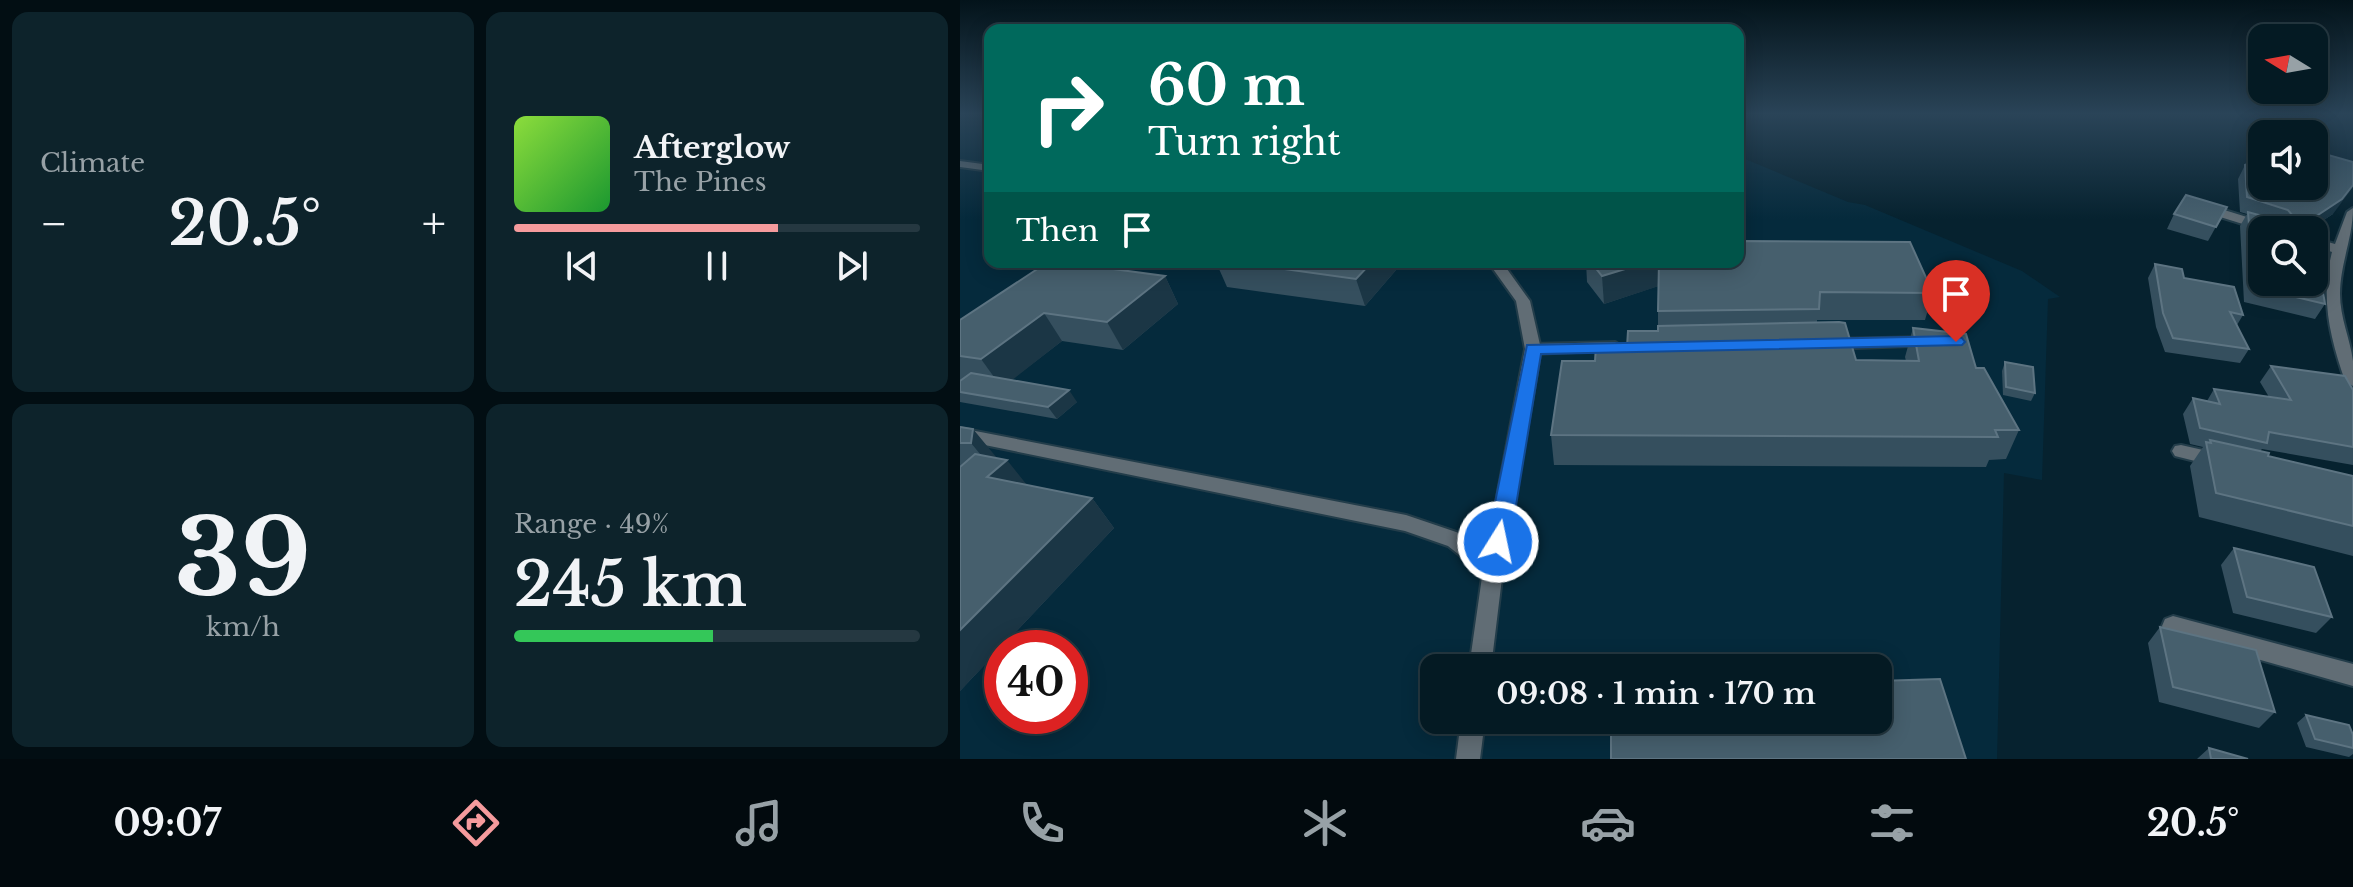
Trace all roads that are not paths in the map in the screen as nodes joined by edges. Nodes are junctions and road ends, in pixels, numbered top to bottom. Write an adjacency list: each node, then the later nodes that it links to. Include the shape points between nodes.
1 (960, 164): 2 (street)
2 (984, 167)
3 (2205, 208): 5 (street)
4 (2353, 212): 7 (street)
5 (2248, 222)
6 (2328, 246): 7 (street)
7 (2337, 249): 13 (street, via 2331,291 2336,334)
8 (1500, 268): 12 (street, via 1520,291)
9 (1941, 342): 10 (street)
10 (1815, 344)
11 (1627, 347): 12 (street)
12 (1533, 349): 18 (street)
13 (2348, 358): 14 (street)
14 (2353, 381)
15 (960, 434): 18 (street, via 1406,523 1455,540)
16 (2181, 451): 17 (street)
17 (2239, 465)
18 (1493, 570): 20 (street)
19 (2173, 626): 21 (street)
20 (1482, 654)
21 (2353, 675)
22 (1471, 734): 23 (street)
23 (1468, 759)

